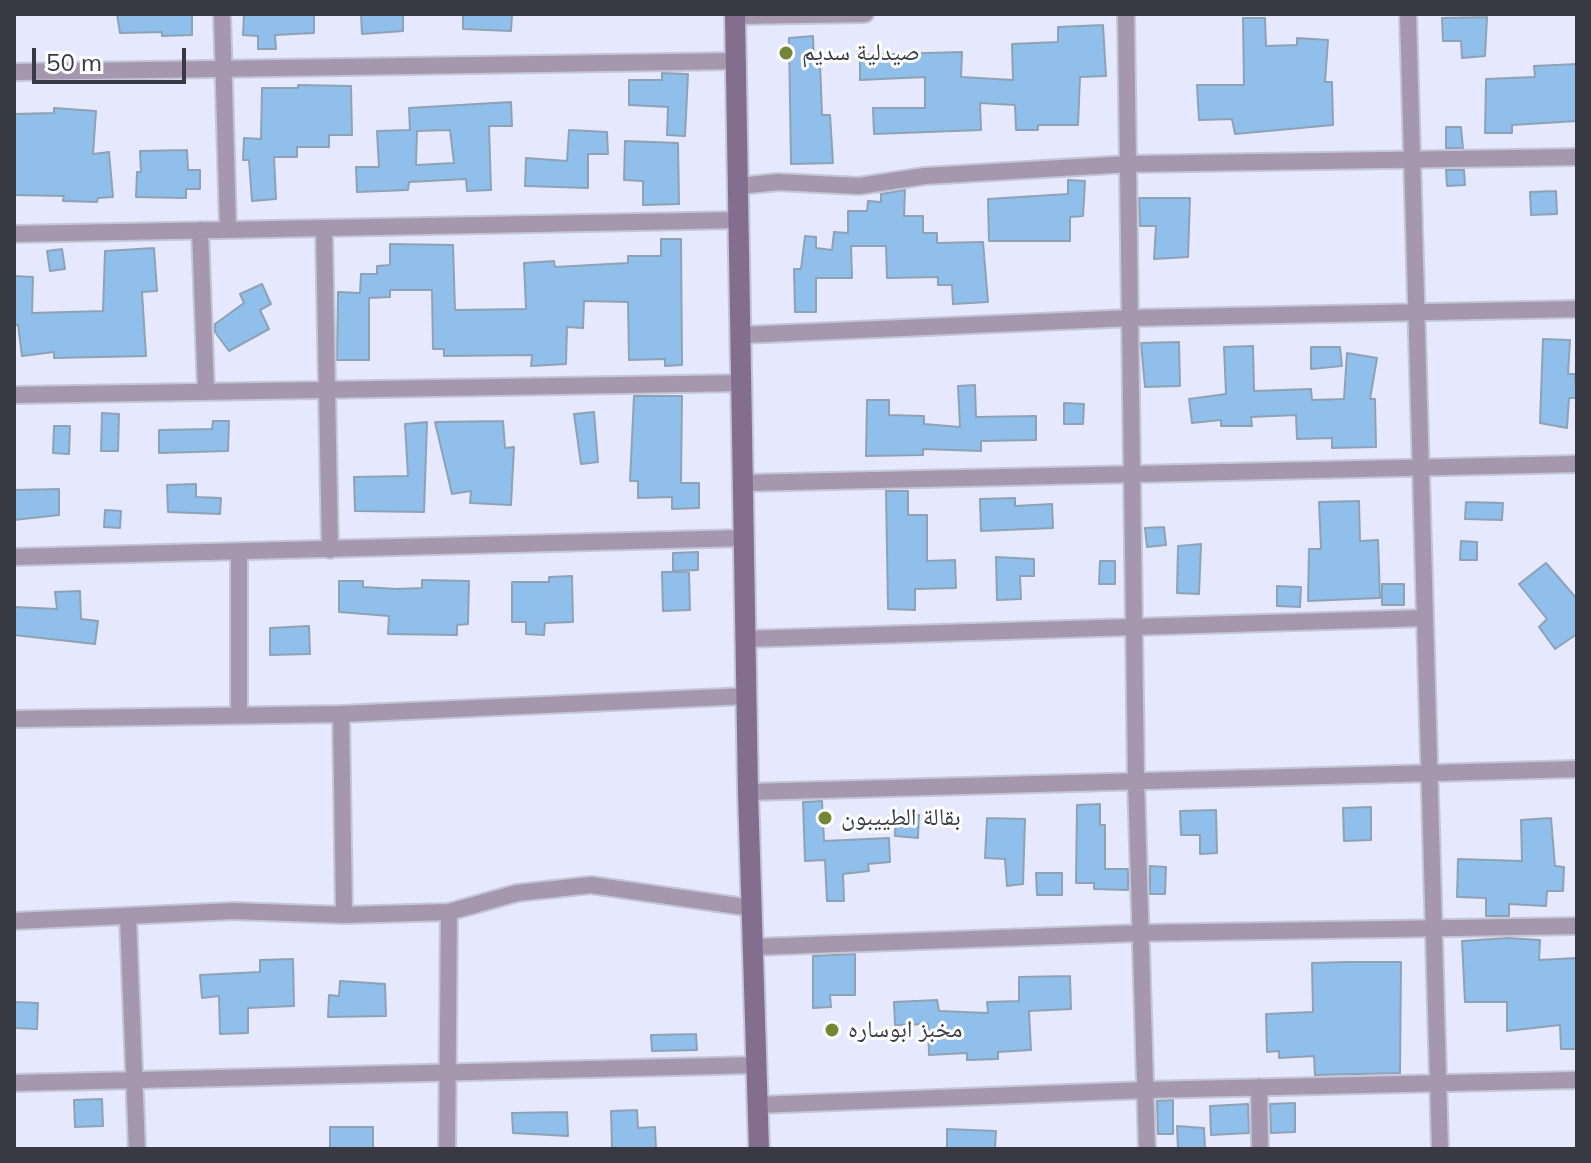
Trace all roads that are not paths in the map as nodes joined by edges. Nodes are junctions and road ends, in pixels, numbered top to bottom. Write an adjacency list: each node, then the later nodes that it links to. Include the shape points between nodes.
1 (222, 14): 7 (street)
2 (865, 14): 5 (street)
3 (1126, 14): 11 (street)
4 (1408, 14): 9 (street)
5 (735, 15): 6 (main road)
6 (737, 61): 7 (street); 12 (main road)
7 (223, 67): 8 (street); 14 (street)
8 (14, 72)
9 (1410, 157): 10 (street); 11 (street); 19 (street)
10 (1577, 157)
11 (1129, 164): 12 (street, via 925,176 859,186); 20 (street)
12 (739, 186): 13 (main road)
13 (740, 220): 15 (street); 21 (main road)
14 (228, 228): 15 (street); 16 (street)
15 (324, 229): 23 (street)
16 (200, 230): 17 (street); 24 (street)
17 (14, 234)
18 (1577, 309): 19 (street)
19 (1416, 312): 20 (street); 27 (street)
20 (1131, 318): 21 (street); 28 (street)
21 (742, 335): 22 (main road)
22 (742, 383): 23 (street); 29 (main road)
23 (327, 389): 24 (street); 31 (street)
24 (206, 391): 25 (street)
25 (14, 395)
26 (1577, 464): 27 (street)
27 (1421, 468): 28 (street); 34 (street)
28 (1134, 474): 29 (street); 35 (street)
29 (743, 483): 30 (main road)
30 (744, 538): 31 (street); 36 (main road)
31 (330, 550): 32 (street)
32 (239, 552): 33 (street); 39 (street)
33 (14, 557)
34 (1425, 618): 35 (street); 42 (street)
35 (1134, 627): 36 (street); 43 (street)
36 (745, 639): 37 (main road)
37 (747, 696): 38 (street); 44 (main road)
38 (341, 714): 39 (street); 47 (street)
39 (239, 715): 40 (street)
40 (14, 719)
41 (1577, 769): 42 (street)
42 (1430, 772): 43 (street); 51 (street)
43 (1136, 779): 44 (street); 52 (street)
44 (748, 792): 45 (main road)
45 (752, 908): 46 (street, via 591,885 517,893); 53 (main road)
46 (449, 912): 47 (street); 55 (street)
47 (344, 915): 48 (street, via 234,911)
48 (128, 917): 49 (street); 56 (street)
49 (14, 921)
50 (1577, 926): 51 (street)
51 (1433, 927): 52 (street); 59 (street)
52 (1140, 933): 53 (street); 61 (street)
53 (754, 947): 54 (main road)
54 (756, 1065): 55 (street); 62 (main road)
55 (450, 1073): 56 (street); 64 (street)
56 (135, 1079): 58 (street); 63 (street)
57 (1577, 1080): 59 (street)
58 (14, 1083)
59 (1438, 1083): 60 (street); 68 (street)
60 (1259, 1087): 61 (street); 67 (street)
61 (1146, 1090): 62 (street); 66 (street)
62 (757, 1105): 65 (main road)
63 (137, 1149)
64 (447, 1149)
65 (759, 1149)
66 (1147, 1149)
67 (1260, 1149)
68 (1440, 1149)

